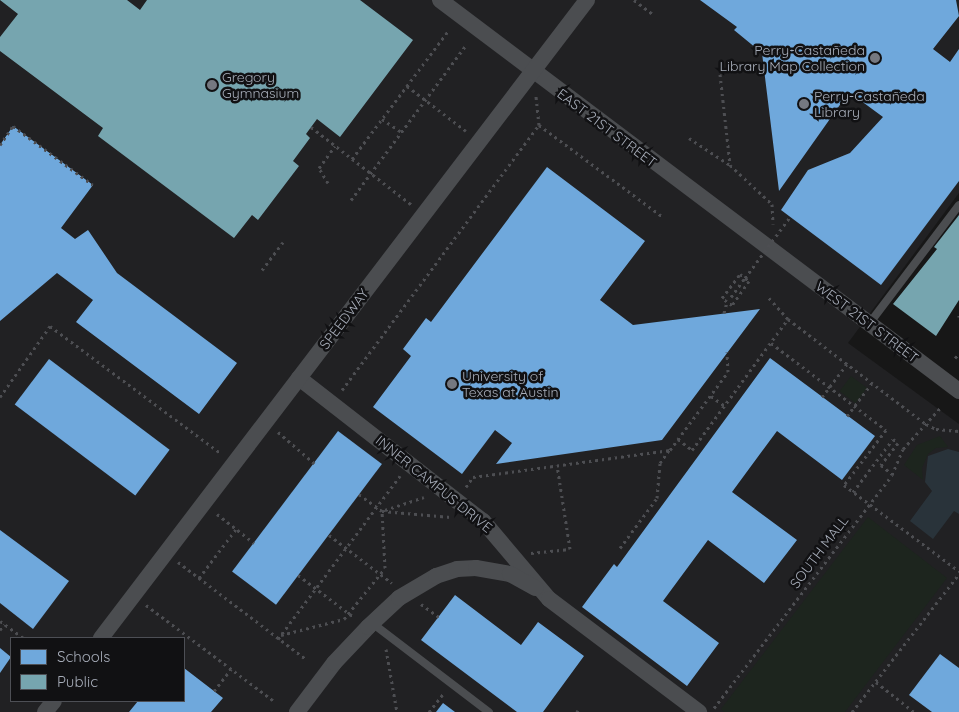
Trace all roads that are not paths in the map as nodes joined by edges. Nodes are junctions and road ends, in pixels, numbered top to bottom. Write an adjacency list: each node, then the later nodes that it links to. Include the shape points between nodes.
1 (440, 0): 3 (street, EAST 21ST STREET)
2 (587, 0): 3 (street, SPEEDWAY)
3 (533, 72): 5 (street, EAST 21ST STREET); 7 (street, SPEEDWAY)
4 (959, 204): 6 (lane)
5 (776, 254): 6 (street, WEST 21ST STREET)
6 (869, 324): 8 (street, WEST 21ST STREET)
7 (299, 378): 9 (street, INNER CAMPUS DRIVE, via 450,495 508,547); 11 (street, SPEEDWAY)
8 (959, 391)
9 (549, 599): 10 (street, via 510,574 476,568 457,569 436,576 406,593); 16 (street, INNER CAMPUS DRIVE)
10 (374, 627): 14 (street, via 328,671); 15 (lane)
11 (102, 637)
12 (53, 702): 13 (street)
13 (45, 712)
14 (297, 712)
15 (489, 712)
16 (699, 712)

